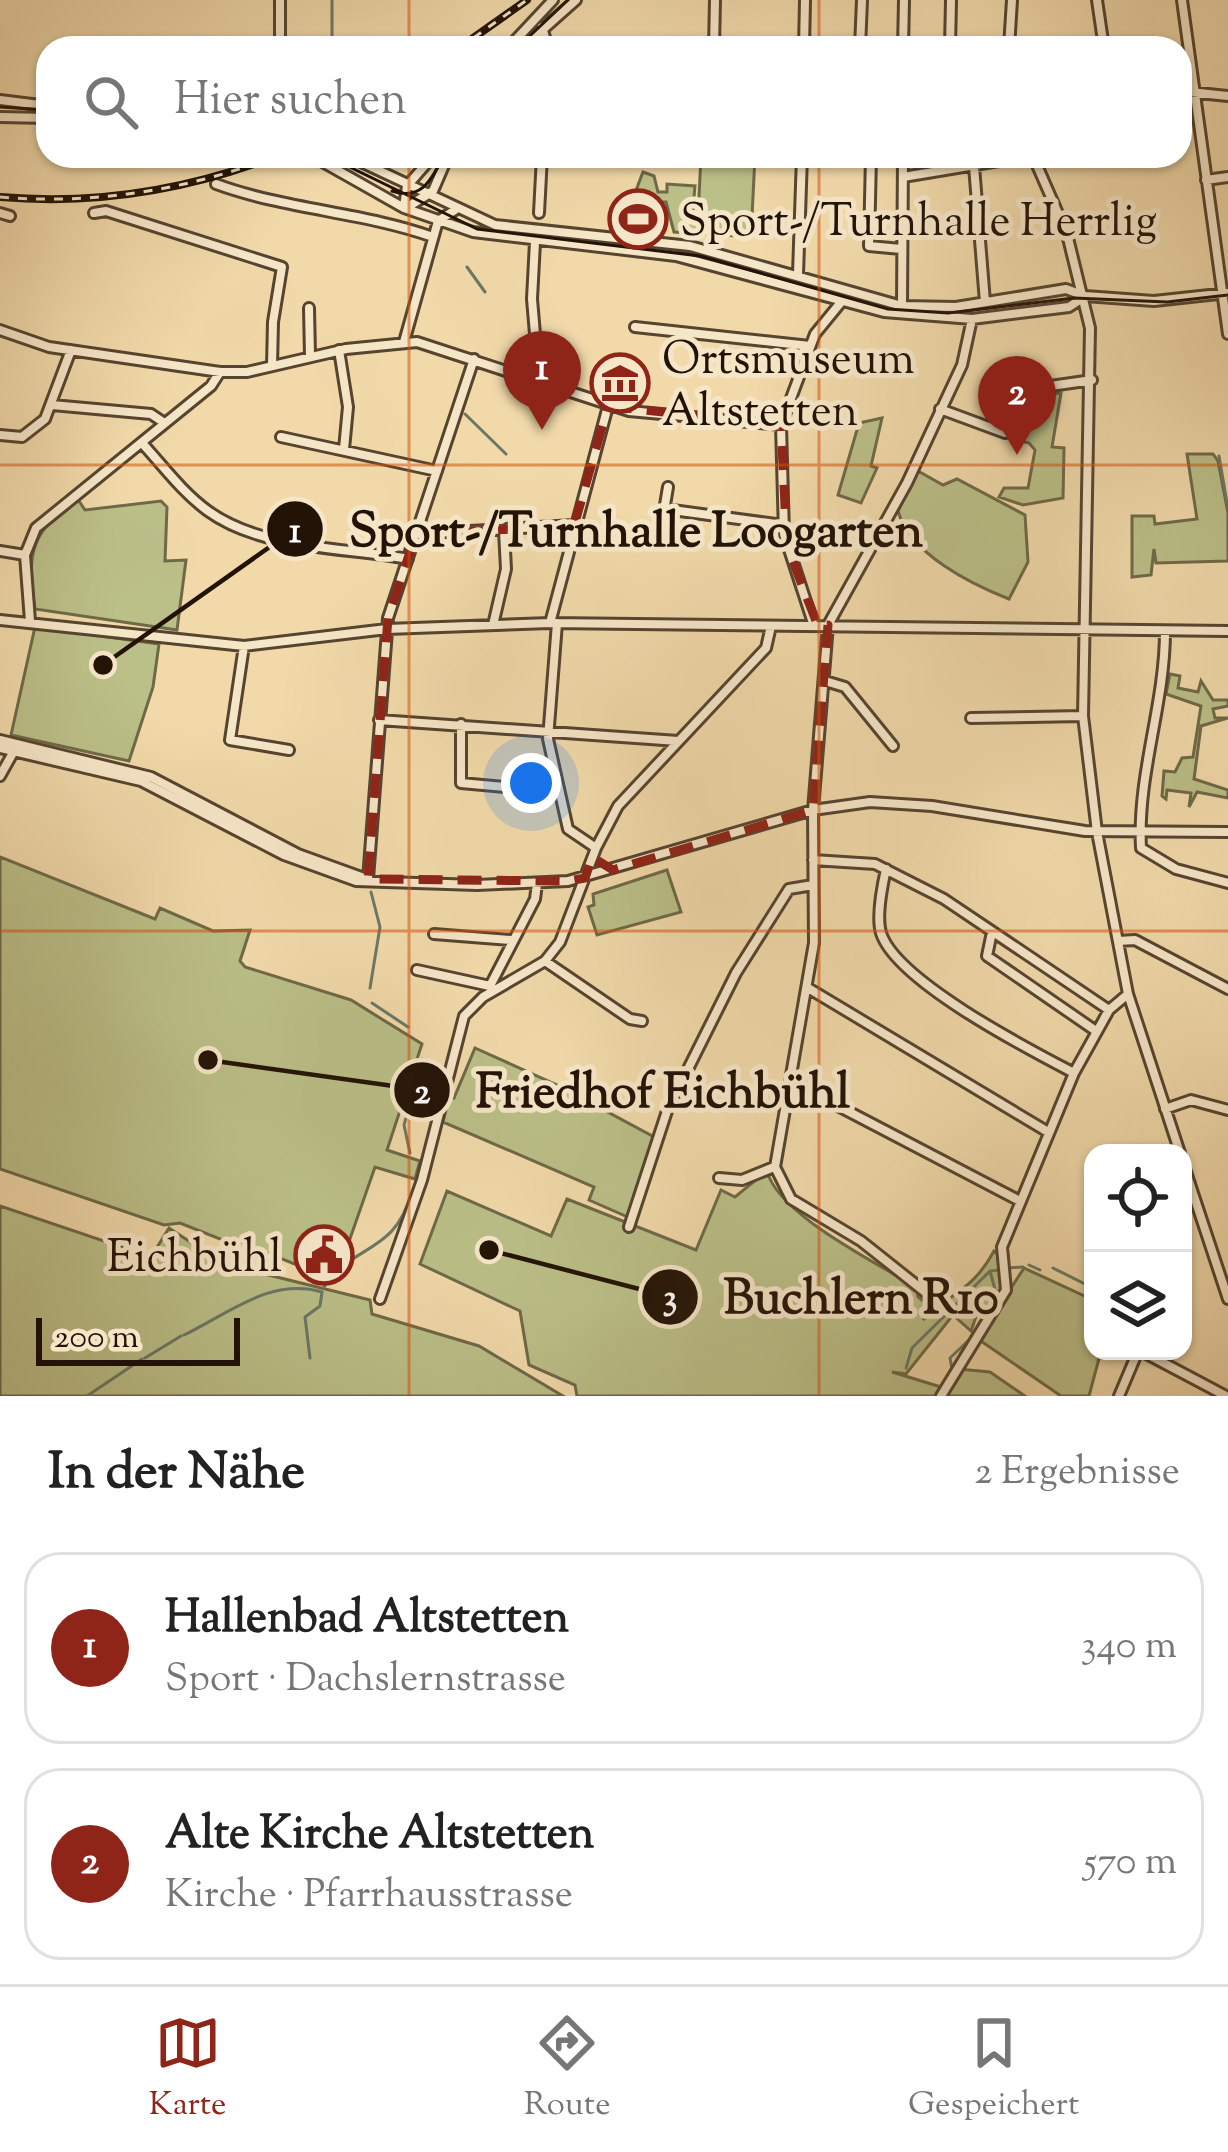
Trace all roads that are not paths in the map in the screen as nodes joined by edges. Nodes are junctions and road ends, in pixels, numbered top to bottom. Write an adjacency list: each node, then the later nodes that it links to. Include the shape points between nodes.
1 (280, 0): 13 (street)
2 (553, 0): 14 (street)
3 (576, 0): 12 (street)
4 (716, 0): 17 (street)
5 (805, 0): 18 (street)
6 (862, 0): 19 (street)
7 (904, 0): 20 (street)
8 (951, 0): 21 (street)
9 (1012, 0): 22 (street)
10 (1096, 0): 23 (street)
11 (1182, 0): 24 (street)
12 (542, 27): 15 (street); 16 (street)
13 (280, 36)
14 (519, 36)
15 (533, 36)
16 (545, 36)
17 (714, 36)
18 (804, 36)
19 (860, 36)
20 (903, 36)
21 (950, 36)
22 (1010, 36)
23 (1102, 36)
24 (1187, 36)
25 (1192, 77): 26 (street)
26 (1194, 92): 27 (street); 45 (street)
27 (1228, 96)
28 (0, 100): 29 (street)
29 (36, 104)
30 (0, 117): 31 (street)
31 (36, 118)
32 (333, 168): 49 (street)
33 (372, 168): 46 (street)
34 (422, 168): 46 (street)
35 (442, 168): 48 (street)
36 (541, 168): 52 (street)
37 (802, 168): 57 (street)
38 (871, 168): 56 (street, via 869,246)
39 (903, 168): 43 (street)
40 (961, 168): 43 (street)
41 (974, 168): 62 (street)
42 (1038, 168): 60 (street)
43 (903, 177): 56 (street)
44 (1228, 177): 45 (street)
45 (1206, 179): 59 (street)
46 (410, 182): 48 (street); 49 (street)
47 (216, 184): 54 (street)
48 (429, 196): 49 (street); 50 (street)
49 (404, 208): 53 (street)
50 (455, 210): 53 (street); 57 (street, via 522,230 690,246)
51 (94, 212): 75 (street, via 282,268)
52 (539, 213)
53 (438, 221): 54 (street); 55 (street)
54 (434, 238): 69 (street)
55 (536, 242): 61 (street, via 676,256); 78 (street)
56 (901, 249): 63 (street)
57 (798, 275): 58 (street)
58 (847, 292): 61 (street); 63 (street)
59 (1225, 294): 60 (street, via 1167,301); 68 (street)
60 (1084, 296): 62 (street, via 1066,290); 65 (street, via 1069,307); 77 (street)
61 (842, 302): 65 (street); 70 (street)
62 (985, 302): 63 (street)
63 (902, 305)
64 (309, 308): 73 (street)
65 (972, 319): 81 (street)
66 (635, 327): 70 (street)
67 (0, 330): 71 (street)
68 (1228, 334)
69 (404, 342): 72 (street); 74 (street)
70 (810, 346): 83 (street)
71 (71, 350): 76 (street); 79 (street)
72 (339, 350): 73 (street); 87 (street, via 348,406)
73 (310, 356): 75 (street)
74 (474, 359): 78 (street); 88 (street)
75 (272, 367): 76 (street)
76 (220, 372): 82 (street)
77 (1092, 380): 81 (street, via 1022,390 1005,433); 107 (street)
78 (539, 381): 80 (street)
79 (52, 405): 82 (street); 84 (street, via 28,436)
80 (608, 406): 83 (street); 92 (street)
81 (940, 409): 103 (street)
82 (164, 422): 86 (street)
83 (781, 425): 93 (street)
84 (0, 435)
85 (281, 437): 87 (street)
86 (142, 443): 97 (street, via 46,516); 98 (street, via 194,500 235,526)
87 (344, 448): 88 (street)
88 (437, 472): 95 (street)
89 (668, 488): 90 (street)
90 (665, 509): 91 (street); 93 (street)
91 (662, 523)
92 (574, 525): 94 (street); 101 (street)
93 (783, 525): 105 (street)
94 (504, 531): 95 (street); 102 (street, via 507,567)
95 (416, 534): 98 (street)
96 (0, 551): 97 (street)
97 (25, 555): 100 (street)
98 (407, 559): 106 (street)
99 (0, 620): 100 (street)
100 (30, 621): 110 (street)
101 (553, 623): 102 (street); 104 (street); 116 (street)
102 (494, 625): 106 (street)
103 (828, 625): 105 (street); 107 (street); 111 (street)
104 (771, 626): 105 (street); 117 (street, via 766,648)
105 (814, 626)
106 (386, 629): 110 (street); 114 (street)
107 (1086, 629): 108 (street); 112 (street)
108 (1165, 631): 109 (street); 125 (street)
109 (1228, 631)
110 (244, 646): 121 (street, via 230,740)
111 (825, 681): 119 (street, via 845,687); 124 (street)
112 (1083, 716): 113 (street); 126 (street)
113 (971, 718)
114 (379, 720): 115 (street); 133 (street)
115 (461, 724): 116 (street); 123 (street, via 460,783)
116 (548, 729): 117 (street); 128 (street, via 568,830)
117 (678, 741): 128 (street, via 618,806)
118 (0, 744): 120 (street)
119 (892, 746)
120 (14, 748): 122 (street); 133 (street, via 141,781 312,868)
121 (289, 750)
122 (0, 776)
123 (525, 788)
124 (813, 810): 126 (street, via 918,804); 129 (street); 131 (street)
125 (1141, 831): 126 (street); 127 (street); 134 (street, via 1145,854)
126 (1097, 832): 140 (street)
127 (1228, 832)
128 (595, 849): 131 (street); 132 (street)
129 (813, 860): 130 (street); 136 (street)
130 (886, 869): 137 (street); 150 (street, via 880,926 894,954 969,1018)
131 (613, 870): 132 (street)
132 (585, 878): 135 (street); 141 (street)
133 (368, 879): 135 (street)
134 (1228, 883)
135 (537, 884): 139 (street)
136 (813, 885): 143 (street); 160 (street, via 789,889 736,974 667,1112)
137 (992, 932): 147 (street); 149 (street, via 987,956)
138 (434, 934): 139 (street)
139 (511, 940): 145 (street)
140 (1118, 941): 144 (street, via 1136,940); 146 (street)
141 (545, 961): 145 (street); 148 (street)
142 (416, 970): 145 (street)
143 (808, 988): 151 (street); 154 (street)
144 (1228, 988)
145 (492, 989): 162 (street, via 459,1029 422,1180)
146 (1128, 994): 147 (street); 152 (street)
147 (1109, 1010): 149 (street)
148 (642, 1021)
149 (1096, 1030): 150 (street)
150 (1074, 1072): 154 (street)
151 (792, 1082): 156 (street); 159 (street)
152 (1165, 1109): 153 (street, via 1191,1100); 155 (street)
153 (1228, 1110)
154 (1048, 1132): 159 (street)
155 (1177, 1144)
156 (775, 1167): 157 (street, via 742,1180); 163 (street, via 791,1199)
157 (719, 1178)
158 (1192, 1186): 161 (street)
159 (1020, 1201): 167 (street, via 1002,1247 1006,1290)
160 (629, 1227)
161 (1223, 1267): 164 (street)
162 (380, 1299)
163 (934, 1299)
164 (1228, 1299)
165 (1135, 1360): 168 (street)
166 (1156, 1360): 169 (street)
167 (941, 1396)
168 (1119, 1396)
169 (1226, 1396)

